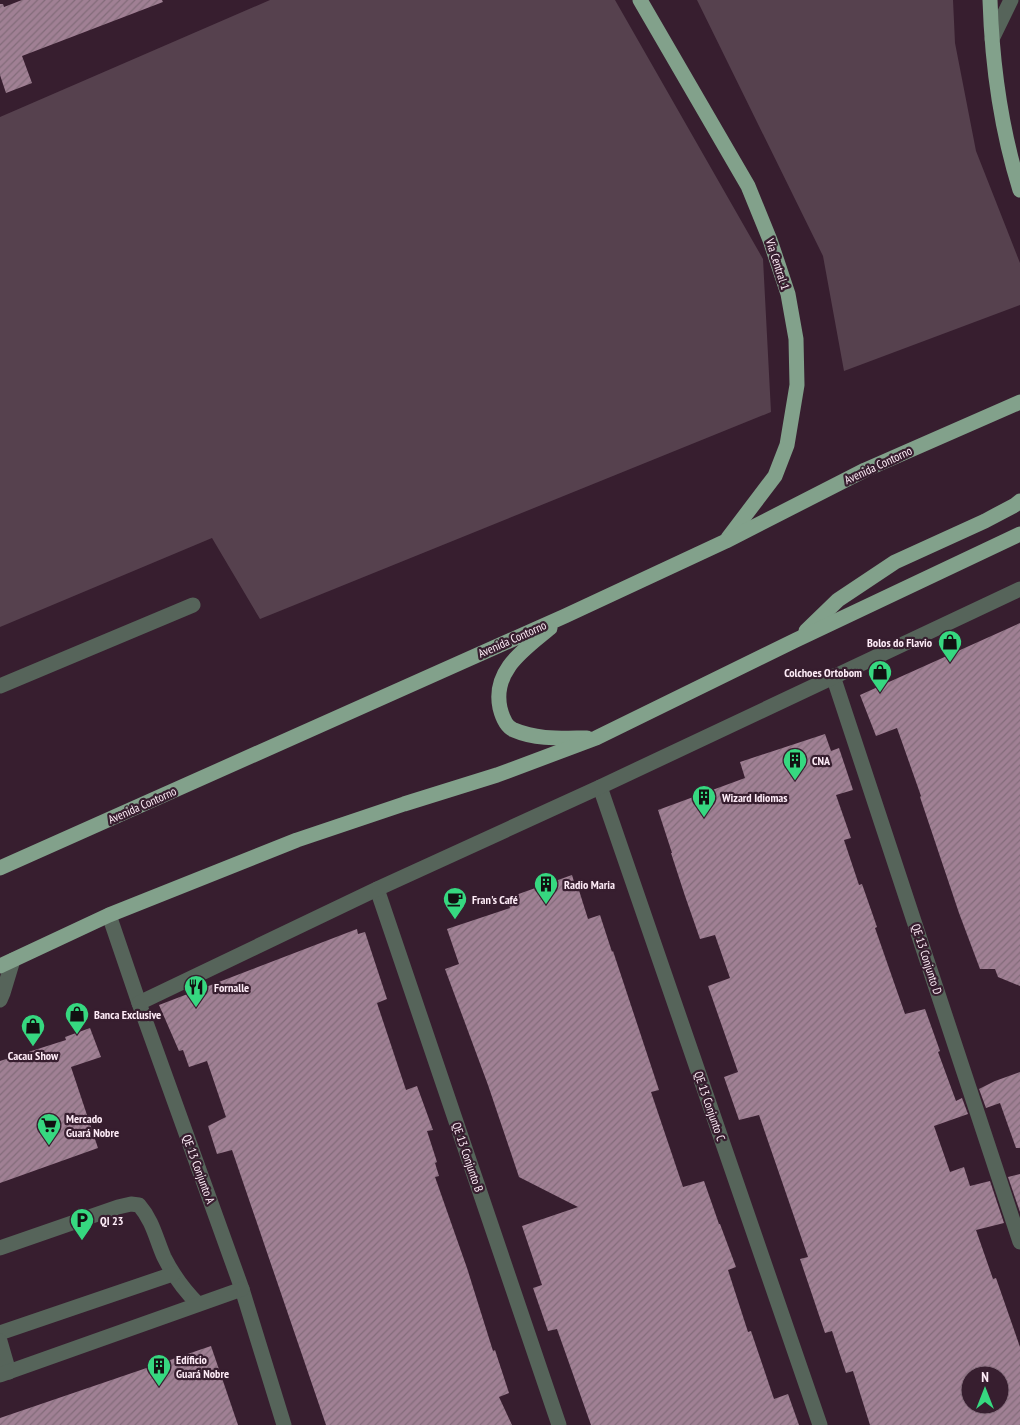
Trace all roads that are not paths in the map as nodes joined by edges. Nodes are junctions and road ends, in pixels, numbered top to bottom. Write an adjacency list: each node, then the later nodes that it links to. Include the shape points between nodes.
1 (640, 0): 10 (main road, Via Central 1, via 748,186 788,294 796,339 797,384 787,445 776,476)
2 (990, 0): 4 (main road)
3 (1011, 0): 4 (street)
4 (992, 39): 5 (main road, via 1000,100)
5 (1017, 174): 6 (main road)
6 (1020, 190)
7 (1020, 402): 10 (main road, Avenida Contorno, via 865,470)
8 (1020, 501): 14 (main road, via 895,562 838,600)
9 (1020, 534): 14 (main road)
10 (726, 541): 13 (main road, Avenida Contorno)
11 (1020, 589): 15 (street)
12 (194, 605): 16 (street)
13 (565, 616): 17 (main road, via 517,656 503,674 498,700 502,717 512,730 536,737); 19 (main road, Avenida Contorno)
14 (796, 640): 17 (main road)
15 (834, 676): 18 (street); 25 (street, QE 13 Conjunto D)
16 (0, 686)
17 (596, 738): 21 (main road, via 496,775 297,840)
18 (600, 787): 20 (street); 35 (street, QE 13 Conjunto C)
19 (0, 868)
20 (377, 889): 24 (street); 34 (street, QE 13 Conjunto B)
21 (110, 915): 22 (main road); 24 (street, QE 13 Conjunto A)
22 (6, 963): 23 (street)
23 (0, 1000)
24 (140, 1003): 28 (street, QE 13 Conjunto A)
25 (1020, 1242)
26 (0, 1248): 27 (street, via 131,1204 139,1206 147,1215)
27 (173, 1274): 29 (street); 30 (street)
28 (242, 1289): 29 (street); 33 (street, QE 13 Conjunto A)
29 (198, 1304): 32 (street)
30 (0, 1333)
31 (0, 1341): 32 (street)
32 (5, 1374)
33 (284, 1425)
34 (558, 1425)
35 (820, 1425)

